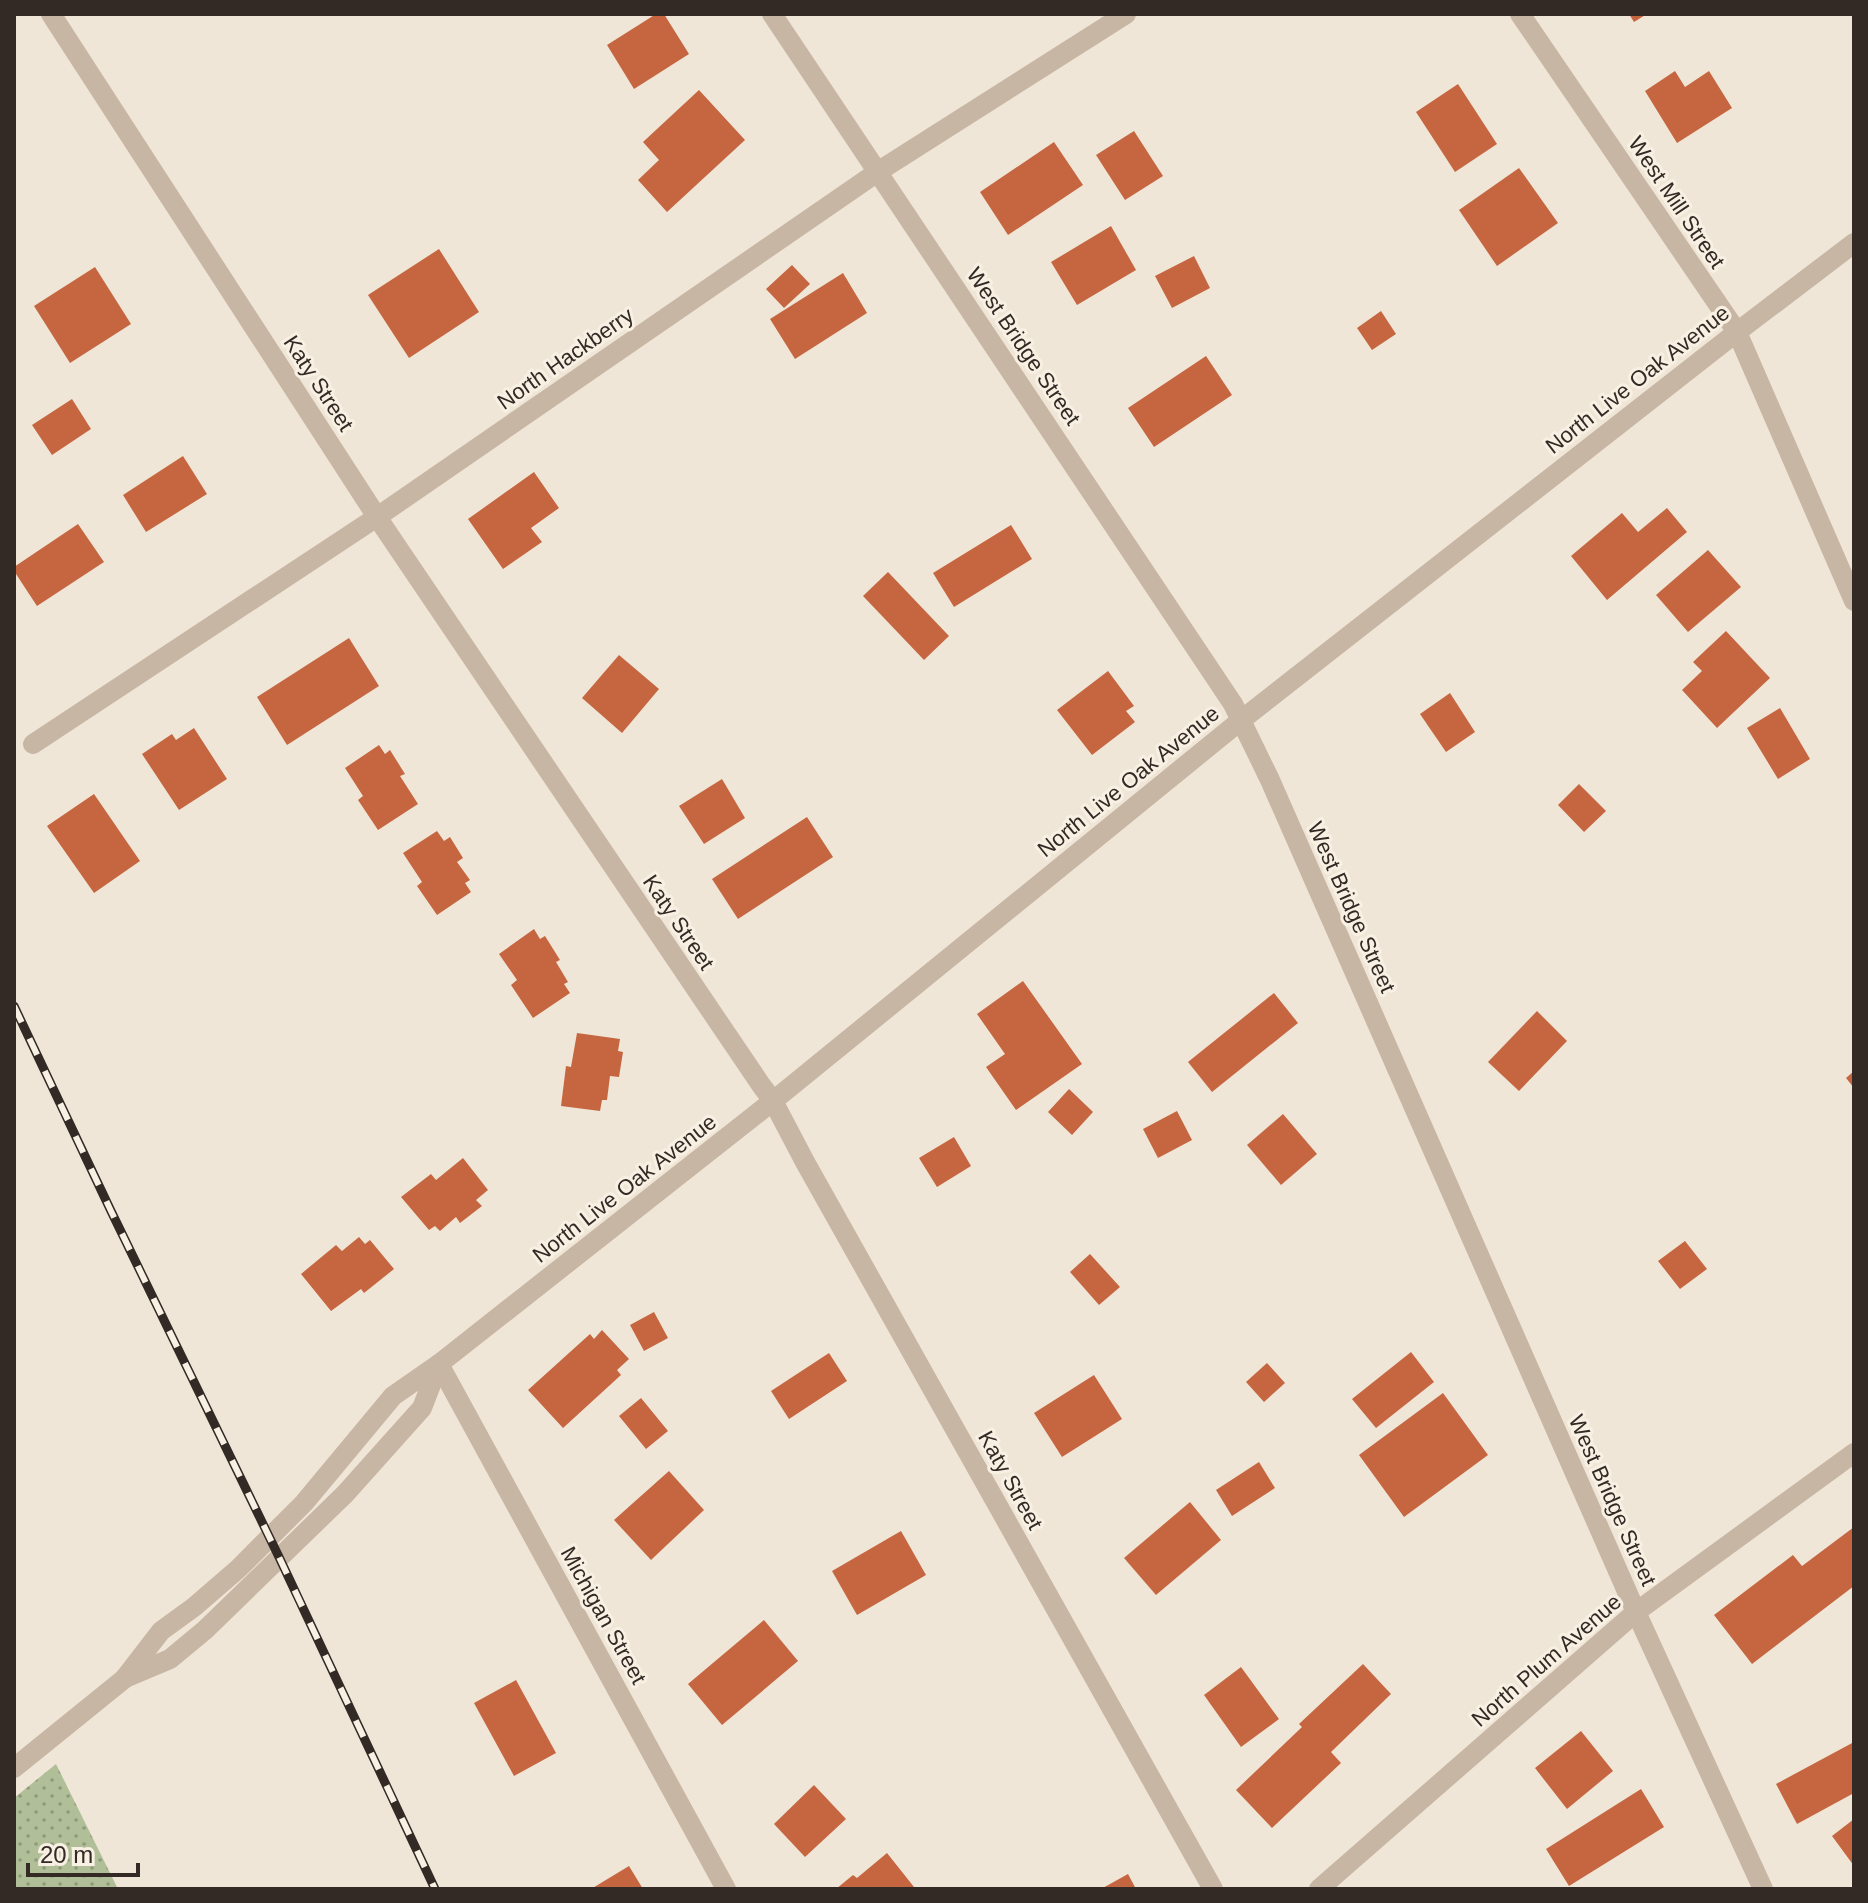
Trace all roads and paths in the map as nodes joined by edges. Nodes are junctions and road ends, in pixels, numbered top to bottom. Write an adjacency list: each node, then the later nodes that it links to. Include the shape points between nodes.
1 (51, 14): 8 (street, Katy Street)
2 (772, 14): 5 (street, West Bridge Street)
3 (1126, 14): 5 (street, North Hackberry)
4 (1520, 14): 7 (street, West Mill Street)
5 (879, 171): 8 (street, North Hackberry); 10 (street, West Bridge Street)
6 (1854, 243): 7 (street, North Live Oak Avenue)
7 (1737, 332): 9 (street, West Mill Street); 10 (street, North Live Oak Avenue)
8 (377, 517): 11 (street, North Hackberry); 12 (street, Katy Street)
9 (1854, 601)
10 (1240, 721): 12 (street, North Live Oak Avenue); 15 (street, West Bridge Street)
11 (33, 744)
12 (773, 1101): 13 (street, North Live Oak Avenue); 19 (street, Katy Street)
13 (439, 1364): 16 (street, North Live Oak Avenue, via 393,1396 304,1503 238,1569 161,1631); 16 (street, North Live Oak Avenue, via 422,1408 345,1494 205,1630 170,1659); 18 (street, Michigan Street)
14 (1854, 1453): 15 (street, North Plum Avenue)
15 (1636, 1612): 20 (street, North Plum Avenue); 21 (street, West Bridge Street)
16 (124, 1679): 17 (street, North Live Oak Avenue)
17 (14, 1768)
18 (726, 1889)
19 (1213, 1889)
20 (1319, 1889)
21 (1763, 1889)

